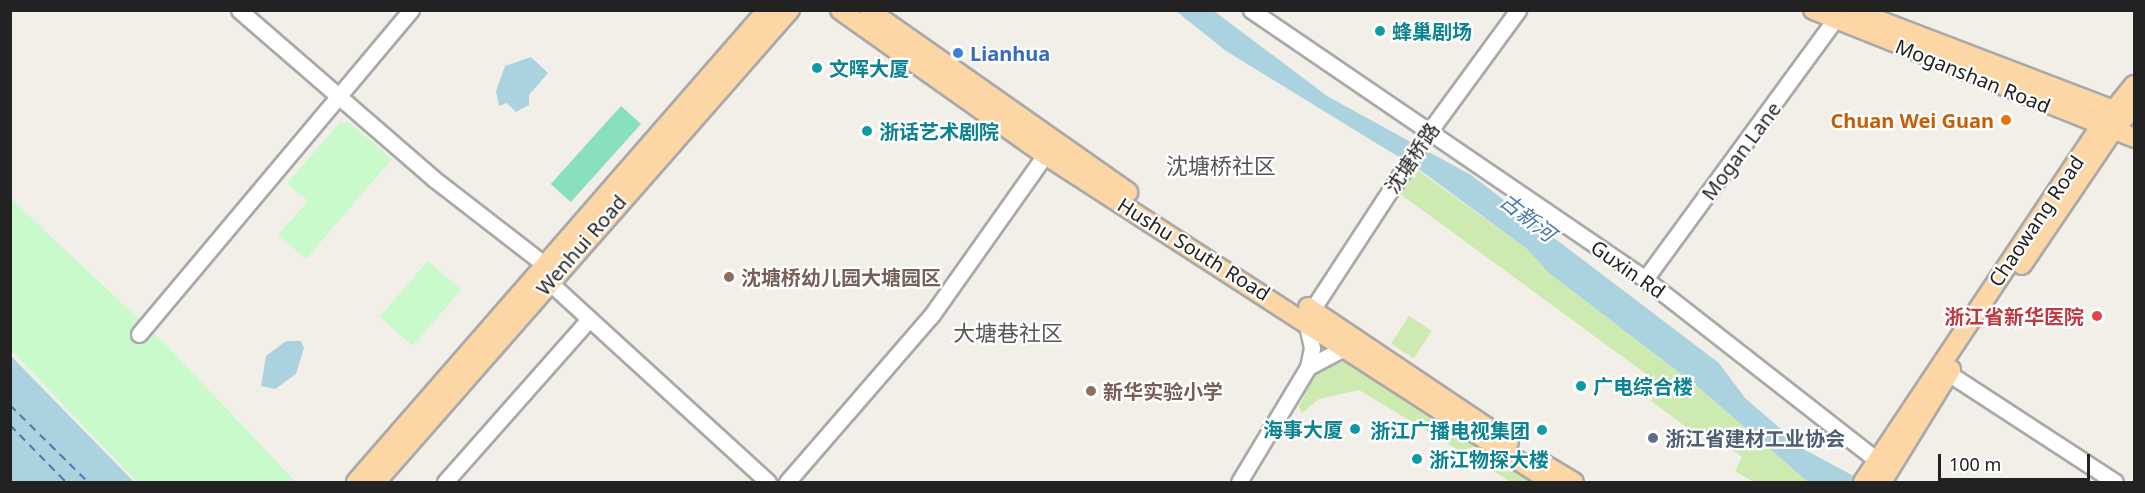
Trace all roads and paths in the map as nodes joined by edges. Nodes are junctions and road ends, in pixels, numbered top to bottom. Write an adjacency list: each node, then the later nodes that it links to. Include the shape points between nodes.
1 (239, 10): 13 (street)
2 (411, 10): 13 (street)
3 (767, 10): 18 (main road, Wenhui Road)
4 (790, 10): 18 (main road, Wenhui Road)
5 (840, 10): 17 (main road, Hushu South Road)
6 (869, 10): 20 (main road, Hushu South Road, via 1052,144)
7 (1251, 10): 15 (street, Guxin Rd)
8 (1518, 10): 15 (street, 沈塘桥路)
9 (1813, 10): 11 (main road, Moganshan Road)
10 (1851, 10): 14 (main road, Moganshan Road)
11 (1834, 21): 14 (main road, Moganshan Road); 19 (street, Mogan Lane)
12 (2134, 85): 14 (main road)
13 (339, 98): 18 (street); 22 (street)
14 (2121, 118): 16 (main road, Moganshan Road); 25 (main road, Chaowang Road); 26 (main road, Chaowang Road)
15 (1425, 138): 19 (street, Guxin Rd); 20 (street, 沈塘桥路)
16 (2134, 138)
17 (1045, 155): 20 (main road, Hushu South Road); 32 (street, via 931,316)
18 (549, 273): 21 (street); 28 (main road, Wenhui Road); 29 (main road, Wenhui Road)
19 (1645, 279): 26 (street, Guxin Rd)
20 (1309, 315): 23 (main road, Hushu South Road); 24 (street, via 1312,348); 35 (main road, Hushu South Road)
21 (589, 319): 30 (street); 31 (street)
22 (139, 334)
23 (1344, 348): 24 (street); 34 (main road, Hushu South Road)
24 (1308, 367): 33 (street)
25 (1948, 373): 27 (main road, Chaowang Road); 36 (street)
26 (1877, 460): 27 (main road, Chaowang Road)
27 (1870, 481)
28 (356, 483)
29 (376, 483)
30 (445, 483)
31 (768, 483)
32 (787, 483)
33 (1239, 483)
34 (1551, 483)
35 (1574, 483)
36 (2115, 483)

